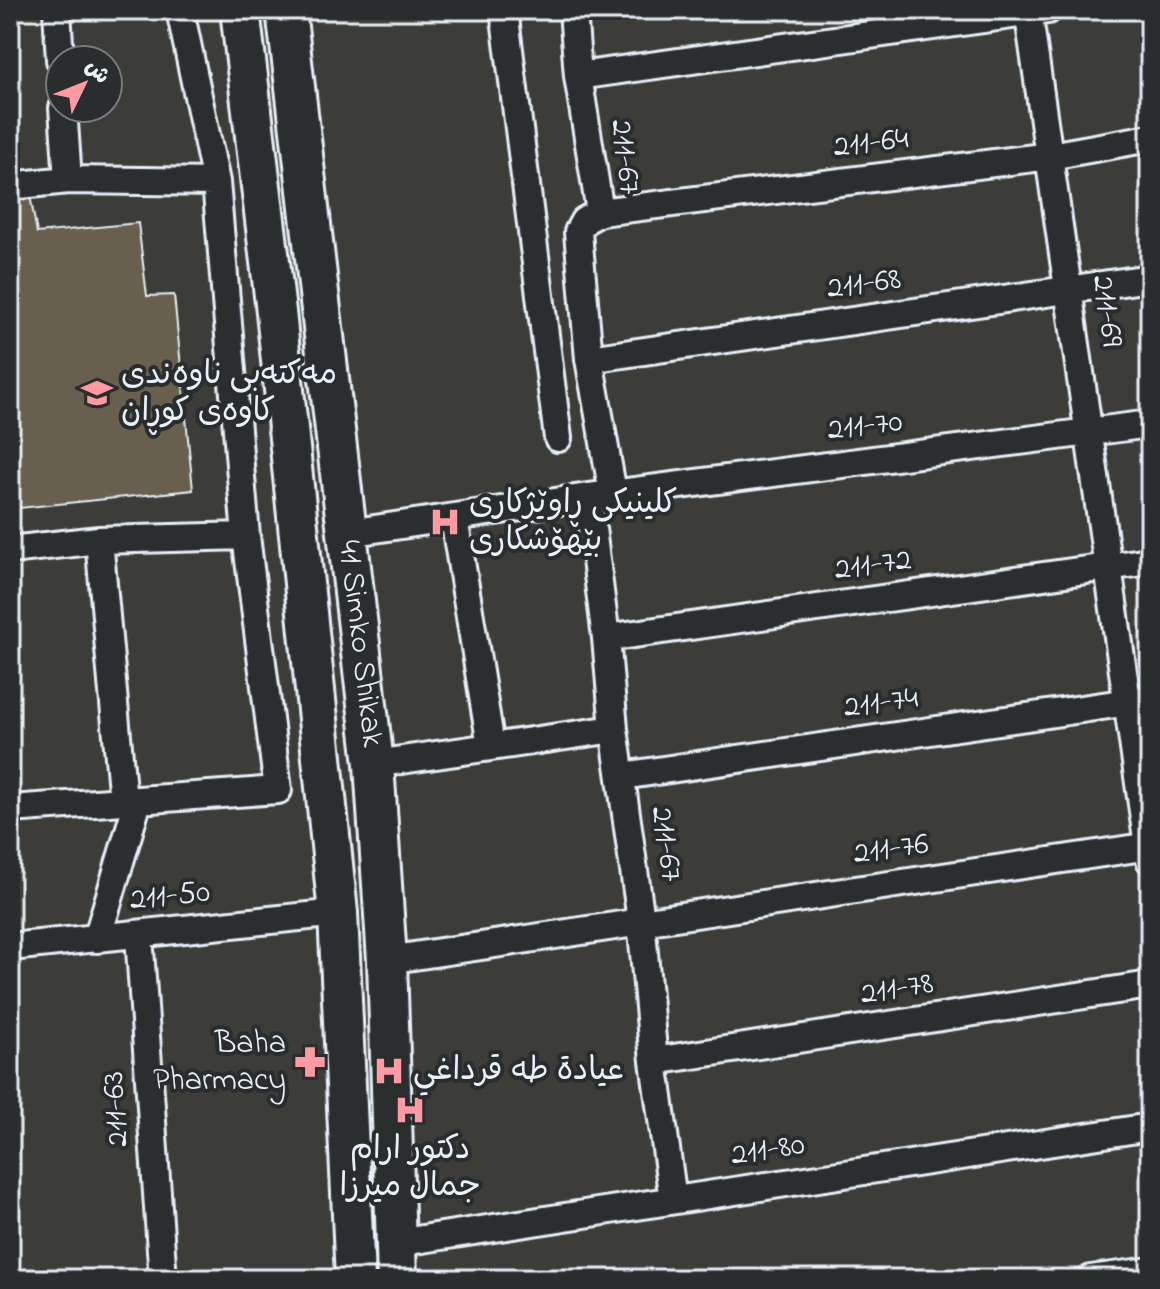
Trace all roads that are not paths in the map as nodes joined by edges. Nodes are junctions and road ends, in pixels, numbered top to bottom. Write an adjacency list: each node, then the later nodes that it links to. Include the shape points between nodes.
1 (57, 10): 8 (street)
2 (180, 10): 14 (street)
3 (240, 10): 32 (main road, 41 Simko Shikak)
4 (286, 10): 25 (main road, 41 Simko Shikak)
5 (504, 10): 22 (street)
6 (573, 10): 9 (street, 211-67)
7 (1035, 11): 9 (street); 12 (street, 211-69)
8 (59, 44)
9 (578, 76): 16 (street, 211-67)
10 (64, 124): 13 (street)
11 (1150, 138): 12 (street, 211-64)
12 (1050, 156): 16 (street, 211-64); 18 (street, 211-69)
13 (68, 180): 14 (street); 15 (street)
14 (216, 182): 26 (street)
15 (10, 186)
16 (600, 212): 19 (street, 211-67, via 584,221 578,232)
17 (1150, 278): 18 (street, 211-68)
18 (1068, 290): 19 (street, 211-68); 21 (street, 211-69)
19 (589, 359): 23 (street, 211-67)
20 (1150, 424): 21 (street, 211-70)
21 (1089, 433): 23 (street, 211-70); 30 (street, 211-69)
22 (558, 438)
23 (601, 495): 24 (street, 211-70); 33 (street, 211-67)
24 (454, 518): 25 (street, 211-70); 36 (street)
25 (348, 533): 31 (main road, 41 Simko Shikak)
26 (246, 536): 27 (street); 39 (street, via 278,790)
27 (99, 540): 28 (street); 39 (street)
28 (10, 550)
29 (1150, 561): 30 (street, 211-72)
30 (1108, 567): 33 (street, 211-72); 34 (street, 211-69)
31 (360, 635): 32 (main road); 37 (main road, 41 Simko Shikak)
32 (309, 638): 42 (main road, 41 Simko Shikak)
33 (606, 638): 35 (street, 211-67)
34 (1139, 700): 38 (street, 211-74); 41 (street, 211-69)
35 (614, 729): 36 (street); 38 (street, 211-67)
36 (491, 746): 37 (street)
37 (374, 764): 47 (main road, 41 Simko Shikak)
38 (622, 776): 43 (street, 211-67)
39 (131, 801): 40 (street); 45 (street)
40 (10, 809)
41 (1149, 851): 43 (street, 211-76)
42 (338, 913): 44 (street, 211-50); 55 (main road, 41 Simko Shikak)
43 (641, 920): 47 (street, 211-76); 49 (street, 211-67)
44 (139, 935): 45 (street, 211-50); 54 (street, 211-63)
45 (97, 939): 46 (street, 211-50)
46 (10, 947)
47 (387, 960): 52 (main road, 41 Simko Shikak)
48 (1150, 985): 49 (street, 211-78)
49 (654, 1061): 51 (street, 211-67)
50 (1150, 1127): 51 (street, 211-80)
51 (673, 1200): 52 (street, 211-80)
52 (396, 1261)
53 (1150, 1271): 56 (street)
54 (163, 1279)
55 (355, 1279)
56 (1091, 1279)

